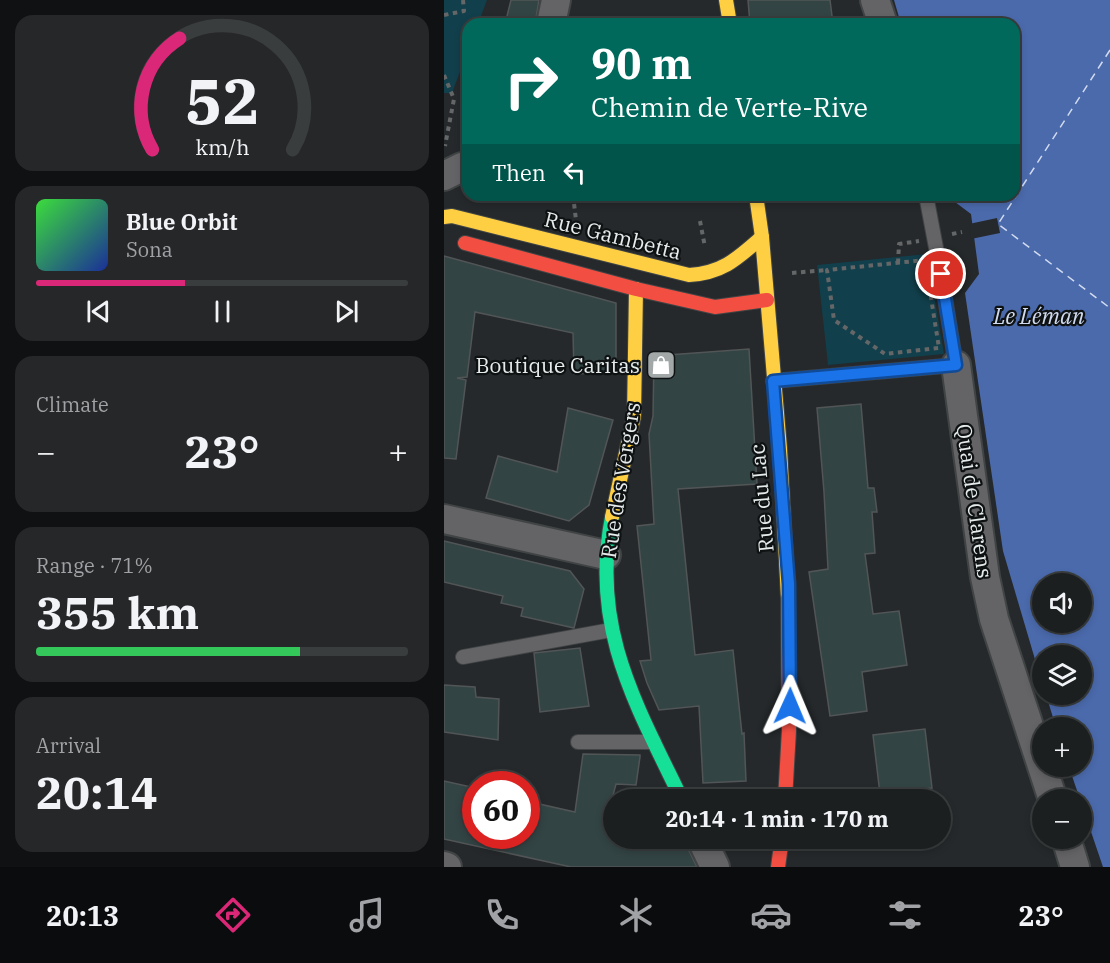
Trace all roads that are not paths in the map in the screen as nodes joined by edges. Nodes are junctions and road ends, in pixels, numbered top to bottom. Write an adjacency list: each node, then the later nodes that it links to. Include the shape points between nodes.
1 (556, 0): 4 (street)
2 (726, 0): 5 (main road)
3 (875, 0): 6 (street)
4 (552, 18)
5 (729, 18)
6 (882, 18)
7 (462, 167): 8 (street)
8 (444, 176)
9 (757, 201): 12 (main road, Rue du Lac)
10 (927, 201): 16 (lane, Quai de Clarens)
11 (444, 217): 12 (main road, Rue Gambetta, via 689,275 722,271)
12 (762, 237): 15 (main road, Rue du Lac)
13 (447, 238): 14 (main road)
14 (636, 289): 15 (main road, via 715,307); 19 (main road, Rue des Vergers, via 634,417 610,520)
15 (767, 300): 17 (main road, Rue du Lac)
16 (956, 365): 17 (lane); 26 (street, Quai de Clarens, via 994,619)
17 (773, 381): 25 (main road, Rue du Lac, via 789,584)
18 (444, 519): 19 (street)
19 (606, 555): 20 (main road, Rue des Vergers)
20 (611, 630): 21 (lane); 23 (main road, Rue des Vergers, via 628,690)
21 (463, 657)
22 (578, 742): 23 (lane)
23 (654, 742): 24 (main road, Rue des Vergers)
24 (677, 789)
25 (786, 789)
26 (1049, 789)
27 (706, 849): 30 (street)
28 (780, 849): 31 (main road)
29 (1069, 849): 32 (street)
30 (715, 867)
31 (778, 867)
32 (1075, 867)

